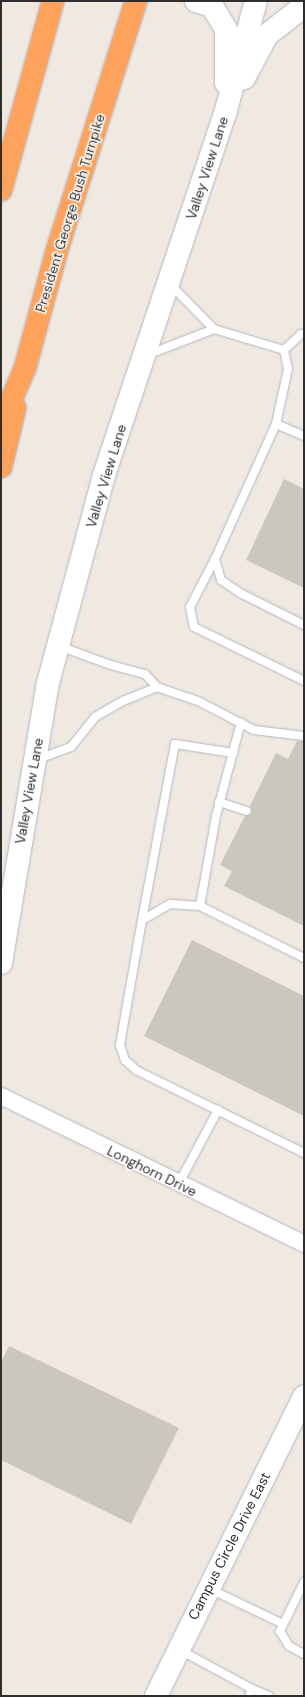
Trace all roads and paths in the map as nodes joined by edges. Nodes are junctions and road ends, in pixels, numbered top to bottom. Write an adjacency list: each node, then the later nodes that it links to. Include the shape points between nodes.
1 (53, 1): 7 (highway)
2 (136, 1): 13 (highway, President George Bush Turnpike, via 57,250)
3 (196, 1): 6 (main road, via 212,6 226,30)
4 (256, 1): 6 (main road, Valley View Lane)
5 (304, 6): 6 (main road, via 268,35)
6 (226, 110): 8 (main road, Valley View Lane)
7 (1, 190)
8 (168, 283): 9 (lane); 12 (main road, Valley View Lane)
9 (214, 329): 11 (lane); 12 (lane)
10 (304, 334): 11 (lane)
11 (284, 350): 15 (lane, via 288,369)
12 (144, 356): 20 (main road, Valley View Lane, via 104,475)
13 (25, 368): 14 (highway, President George Bush Turnpike); 17 (highway)
14 (1, 424)
15 (276, 424): 16 (lane); 18 (lane)
16 (304, 436)
17 (1, 468)
18 (215, 559): 19 (lane, via 221,580 242,594); 21 (lane, via 190,607 194,627)
19 (304, 625)
20 (58, 646): 22 (lane, via 145,674); 26 (main road, Valley View Lane, via 48,682)
21 (304, 681)
22 (158, 687): 23 (lane, via 198,701); 26 (lane, via 123,701 95,717 71,747)
23 (241, 722): 24 (lane, via 254,730); 25 (lane)
24 (304, 736)
25 (233, 753): 27 (lane); 30 (lane, via 175,744)
26 (35, 760): 32 (main road, Valley View Lane)
27 (219, 802): 28 (lane); 29 (lane)
28 (247, 811)
29 (200, 906): 30 (lane, via 170,904); 31 (lane)
30 (142, 920): 34 (lane, via 120,1045 125,1060 136,1070)
31 (304, 958)
32 (1, 963)
33 (1, 1096): 36 (street, Longhorn Drive)
34 (218, 1110): 35 (lane); 36 (lane)
35 (304, 1153)
36 (179, 1183): 37 (street, Longhorn Drive)
37 (304, 1244)
38 (304, 1397): 40 (main road, Campus Circle Drive East)
39 (304, 1582): 41 (lane)
40 (208, 1588): 41 (lane); 42 (main road, Campus Circle Drive East)
41 (283, 1624): 43 (lane, via 280,1630 289,1646)
42 (178, 1649): 44 (lane); 45 (main road, Campus Circle Drive East)
43 (304, 1654)
44 (250, 1692): 46 (lane)
45 (156, 1696)
46 (268, 1696)

